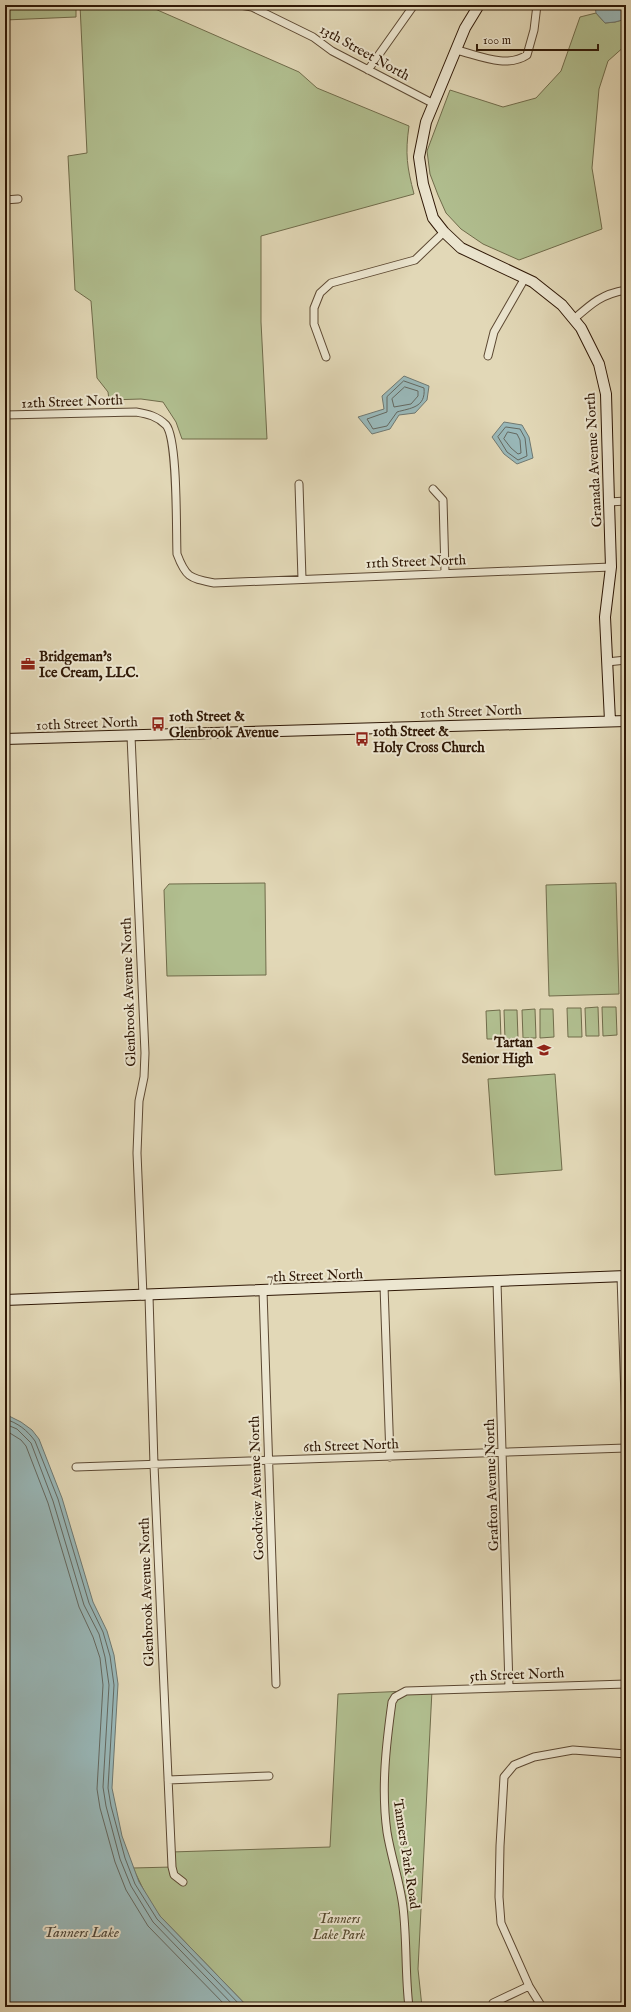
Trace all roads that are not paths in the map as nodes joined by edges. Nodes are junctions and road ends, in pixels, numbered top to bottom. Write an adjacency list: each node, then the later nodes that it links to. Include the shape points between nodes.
1 (240, 5): 5 (street, 13th Street North)
2 (414, 5): 7 (street)
3 (479, 5): 6 (street, Granada Avenue North)
4 (537, 5): 6 (street, via 527,55 520,60 505,62)
5 (252, 6): 7 (street, 13th Street North, via 313,37 332,51)
6 (456, 50): 8 (street, Granada Avenue North)
7 (368, 70): 8 (street, 13th Street North)
8 (434, 104): 11 (street, Granada Avenue North, via 426,122 419,156 423,184 433,218)
9 (18, 199): 10 (street)
10 (5, 200)
11 (444, 232): 12 (street, Granada Avenue North, via 461,248); 16 (street, via 415,260 331,283 320,294 314,308 314,324)
12 (526, 278): 14 (street, Granada Avenue North, via 562,305); 15 (street, via 494,332)
13 (626, 290): 14 (street, via 610,293)
14 (574, 319): 21 (street, Granada Avenue North, via 599,364 606,394)
15 (488, 356)
16 (326, 357)
17 (5, 415): 25 (street, 12th Street North, via 140,412 152,414 167,426 173,444 177,554 183,570 194,579)
18 (299, 484): 24 (street)
19 (432, 489): 23 (street, via 443,500)
20 (626, 501): 21 (street)
21 (609, 502): 22 (street, Granada Avenue North)
22 (611, 567): 23 (street, 11th Street North); 27 (street, Granada Avenue North, via 606,617)
23 (445, 572): 24 (street, 11th Street North)
24 (302, 579): 25 (street, 11th Street North)
25 (222, 583)
26 (626, 660): 27 (street)
27 (607, 662): 28 (street, Granada Avenue North)
28 (610, 721): 29 (street, 10th Street North); 30 (street, 10th Street North)
29 (626, 721)
30 (132, 736): 31 (street, 10th Street North); 36 (street, Glenbrook Avenue North, via 144,1053 137,1153)
31 (5, 739)
32 (624, 1276): 33 (street, 7th Street North); 38 (street)
33 (497, 1282): 34 (street, 7th Street North); 40 (street, Grafton Avenue North)
34 (384, 1286): 35 (street, 7th Street North); 41 (street)
35 (263, 1291): 36 (street, 7th Street North); 42 (street, Goodview Avenue North)
36 (146, 1296): 37 (street, 7th Street North); 43 (street, Glenbrook Avenue North)
37 (5, 1300)
38 (626, 1429)
39 (626, 1448): 40 (street, 6th Street North)
40 (503, 1453): 41 (street, 6th Street North); 47 (street, Grafton Avenue North)
41 (390, 1457): 42 (street, 6th Street North)
42 (268, 1460): 43 (street, 6th Street North); 45 (street, Goodview Avenue North)
43 (154, 1465): 44 (street, 6th Street North); 51 (street, Glenbrook Avenue North)
44 (76, 1467)
45 (276, 1684)
46 (626, 1684): 47 (street, 5th Street North)
47 (509, 1688): 48 (street, 5th Street North)
48 (409, 1691): 55 (street, Tanners Park Road, via 395,1697 392,1702 386,1744 384,1791 387,1831 403,1906)
49 (626, 1754): 53 (street, via 572,1750 534,1757 514,1765 504,1777 500,1846 501,1923)
50 (269, 1776): 51 (street)
51 (168, 1780): 52 (street, Glenbrook Avenue North, via 172,1870 176,1878)
52 (183, 1882)
53 (529, 1986): 54 (street); 56 (street)
54 (493, 2003)
55 (409, 2007)
56 (542, 2007)

